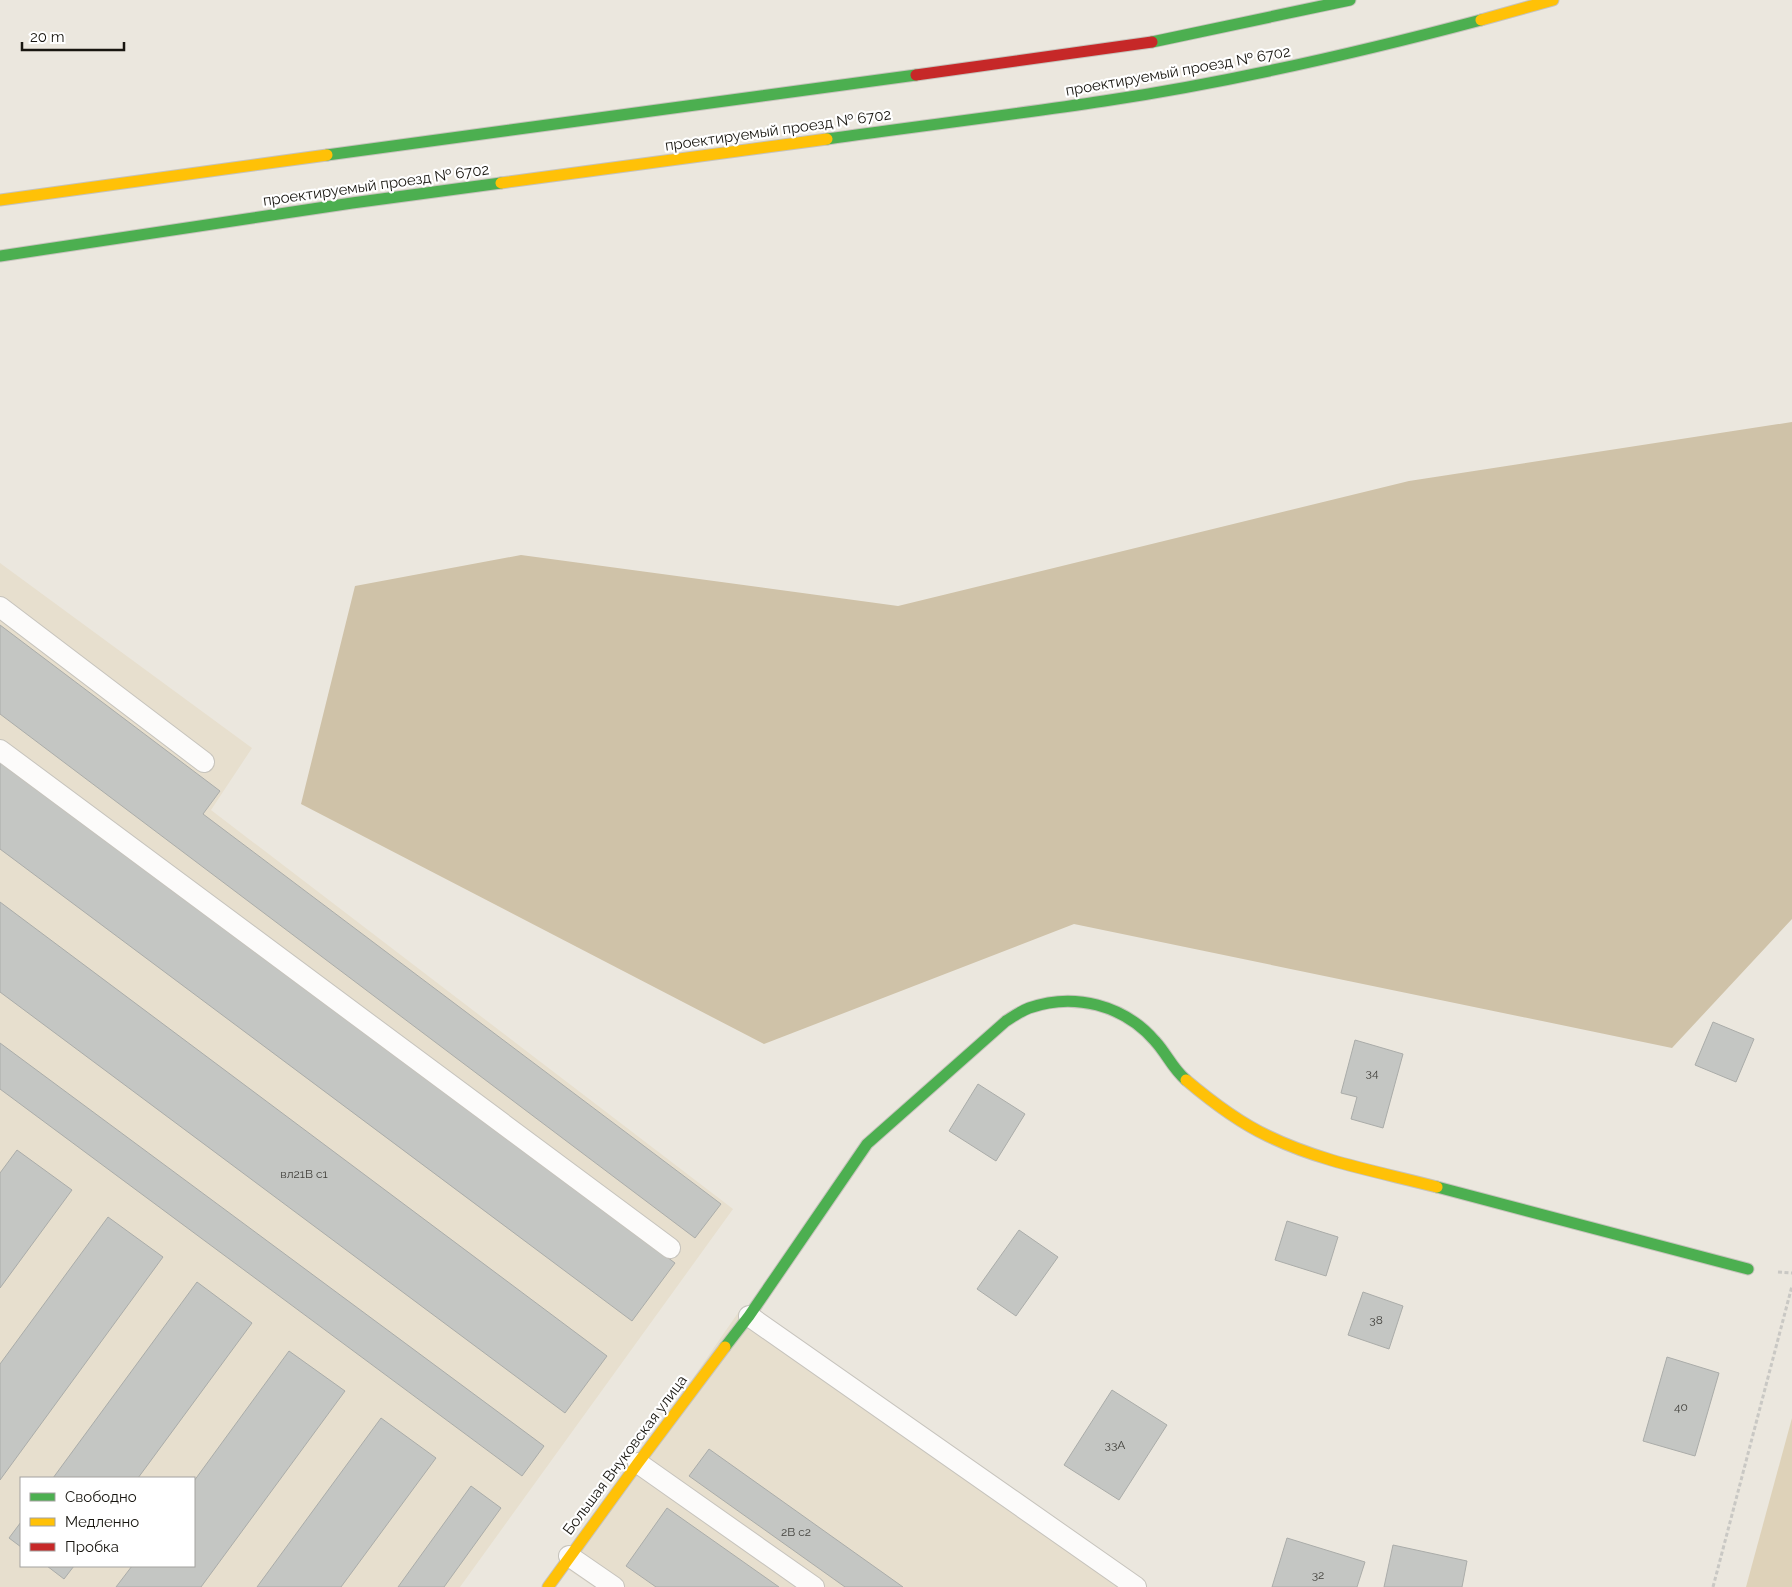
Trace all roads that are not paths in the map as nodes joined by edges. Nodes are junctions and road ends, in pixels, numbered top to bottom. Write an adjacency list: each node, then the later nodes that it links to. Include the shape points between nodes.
1 (1350, 0): 3 (main road, via 1154,42)
2 (1553, 0): 4 (main road, проектируемый проезд № 6702, via 1372,48 1209,83 1105,101 362,202)
3 (0, 200)
4 (0, 256)
5 (0, 607): 7 (lane)
6 (0, 750): 8 (lane)
7 (204, 762)
8 (670, 1248)
9 (1748, 1269): 10 (main road, Большая Внуковская улица, via 1290,1147 1263,1135 1213,1104 1169,1063 1154,1040 1135,1021 1110,1008 1084,1001 1056,1001 1030,1008 1006,1021 867,1144)
10 (749, 1316): 11 (main road, Большая Внуковская улица); 16 (lane)
11 (638, 1463): 12 (main road, Большая Внуковская улица); 15 (lane)
12 (569, 1556): 13 (main road, Большая Внуковская улица); 14 (lane)
13 (548, 1587)
14 (614, 1587)
15 (814, 1587)
16 (1136, 1587)

